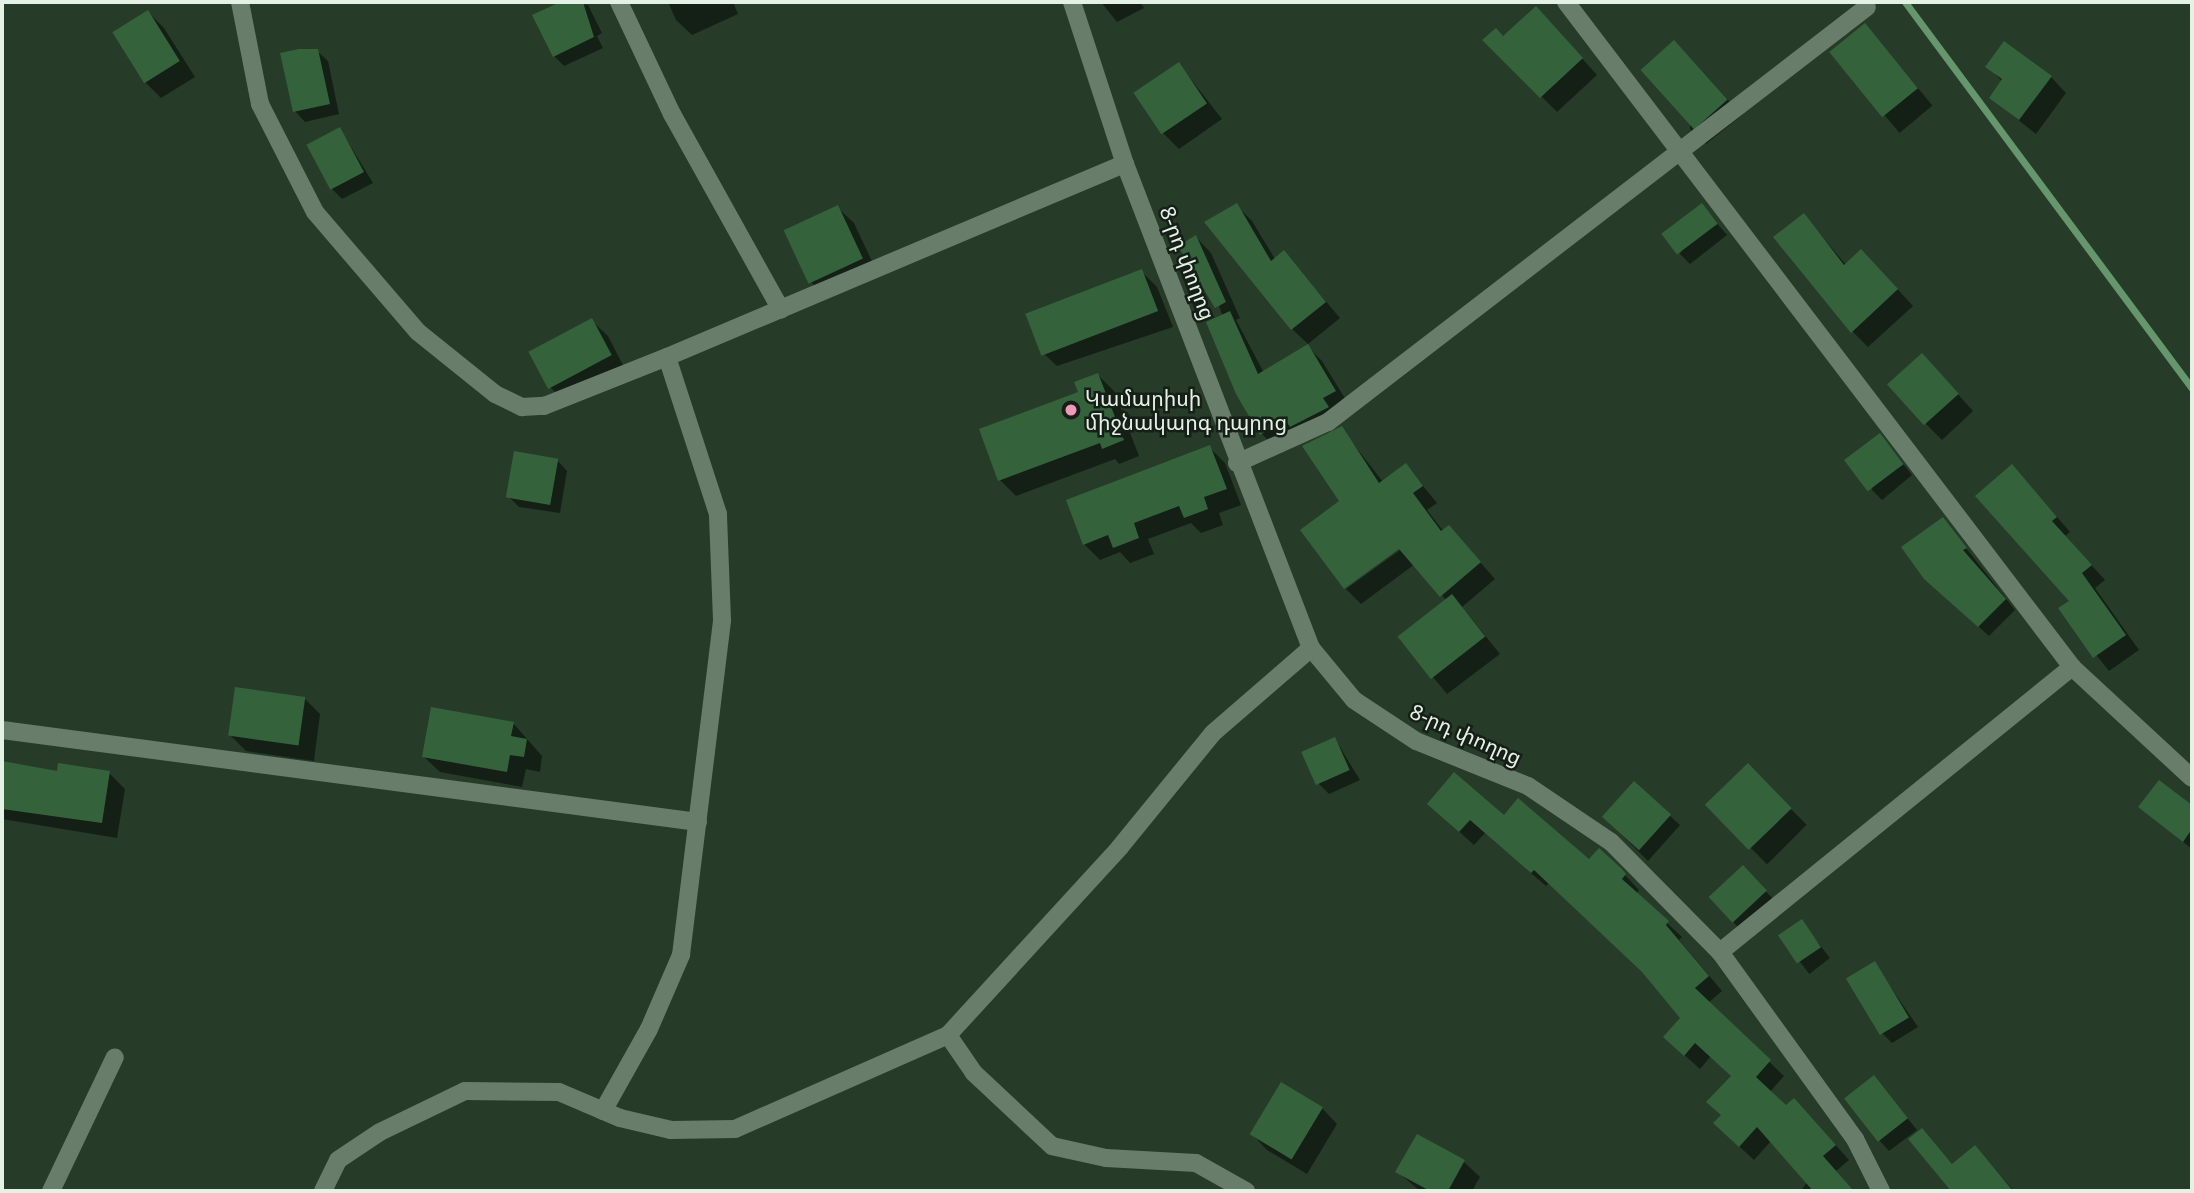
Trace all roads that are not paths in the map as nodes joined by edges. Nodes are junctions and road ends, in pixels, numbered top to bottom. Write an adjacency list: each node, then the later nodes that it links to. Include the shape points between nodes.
1 (240, 2): 9 (street, via 260,104 315,212 418,332 495,394 522,407 544,407)
2 (619, 2): 8 (street, via 671,114)
3 (1072, 2): 7 (street, 8-րդ փողոց)
4 (1566, 2): 6 (street)
5 (1867, 6): 6 (street)
6 (1680, 147): 10 (street, via 1328,422); 12 (street)
7 (1125, 164): 8 (street); 10 (street, 8-րդ փողոց)
8 (780, 310): 9 (street)
9 (667, 357): 15 (street, via 718,514 722,620)
10 (1237, 463): 11 (street, 8-րդ փողոց)
11 (1311, 648): 16 (street, 8-րդ փողոց, via 1354,700 1416,741 1528,786 1611,842); 17 (street, via 1213,733 1120,847)
12 (2072, 667): 14 (street); 16 (street)
13 (2, 730): 15 (street)
14 (2192, 778)
15 (698, 822): 19 (street, via 681,955 649,1029)
16 (1720, 951): 23 (street, 8-րդ փողոց, via 1855,1139)
17 (948, 1035): 19 (street, via 735,1129 671,1130); 22 (street, via 974,1073 1052,1146 1106,1157 1196,1163)
18 (115, 1057): 20 (street)
19 (603, 1111): 21 (street, via 559,1092 464,1091 380,1132 338,1160)
20 (51, 1191)
21 (323, 1191)
22 (1246, 1191)
23 (1881, 1191)

